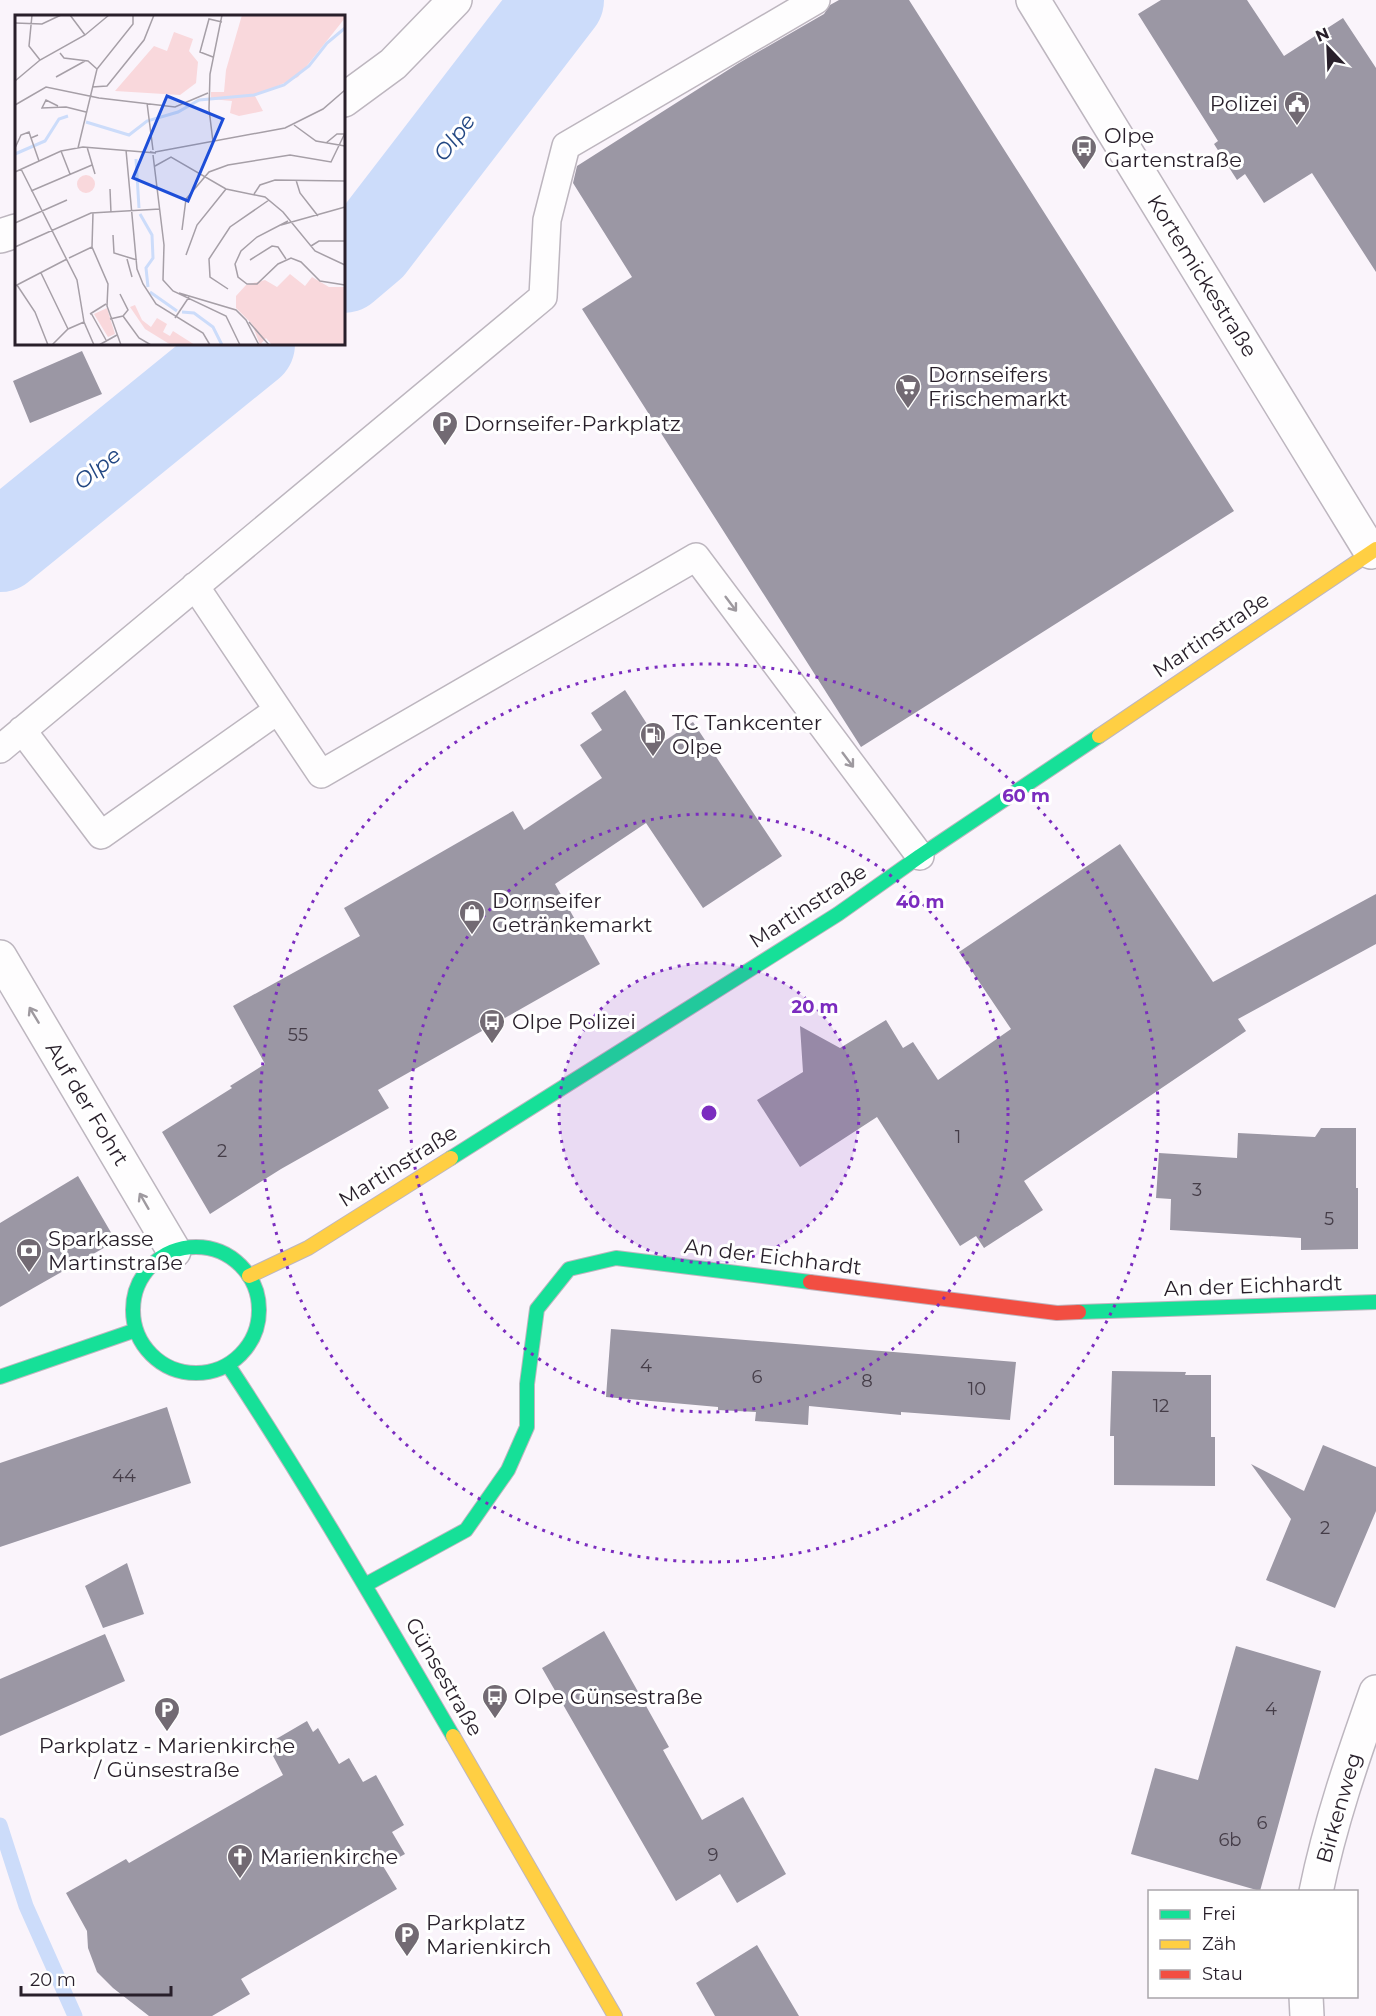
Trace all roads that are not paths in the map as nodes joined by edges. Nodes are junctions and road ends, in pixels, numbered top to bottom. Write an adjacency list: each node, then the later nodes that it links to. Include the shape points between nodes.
1 (455, 0): 4 (street, via 393,64)
2 (816, 0): 8 (lane, via 566,146 547,220 543,297)
3 (1033, 0): 7 (street, Kortemickestraße)
4 (345, 99)
5 (15, 231): 6 (street)
6 (0, 236)
7 (1373, 551): 12 (street, Martinstraße)
8 (195, 586): 9 (lane); 10 (lane)
9 (278, 710): 10 (lane, via 101,835); 12 (lane, one-way to 12, via 321,774 696,557)
10 (22, 730): 11 (lane)
11 (0, 749)
12 (920, 856): 15 (street, Martinstraße, via 838,914 308,1248)
13 (0, 957): 14 (street, Auf der Fohrt, one-way to 13)
14 (174, 1251): 15 (street, via 207,1248 231,1258); 17 (street, via 157,1260 135,1292)
15 (249, 1276): 18 (street, via 257,1291 258,1325 241,1355)
16 (1376, 1302): 20 (street, An der Eichhardt, via 1057,1313 616,1258 568,1269 537,1309 527,1384 527,1427 508,1470 466,1530)
17 (136, 1330): 18 (street, via 157,1360 173,1369 210,1372); 19 (street)
18 (228, 1365): 20 (street, Günsestraße)
19 (0, 1377)
20 (365, 1584): 24 (street, Günsestraße)
21 (1376, 1692): 22 (street, Birkenweg, via 1350,1763)
22 (1316, 1890)
23 (1306, 1998): 25 (street)
24 (615, 2016)
25 (1307, 2016)

